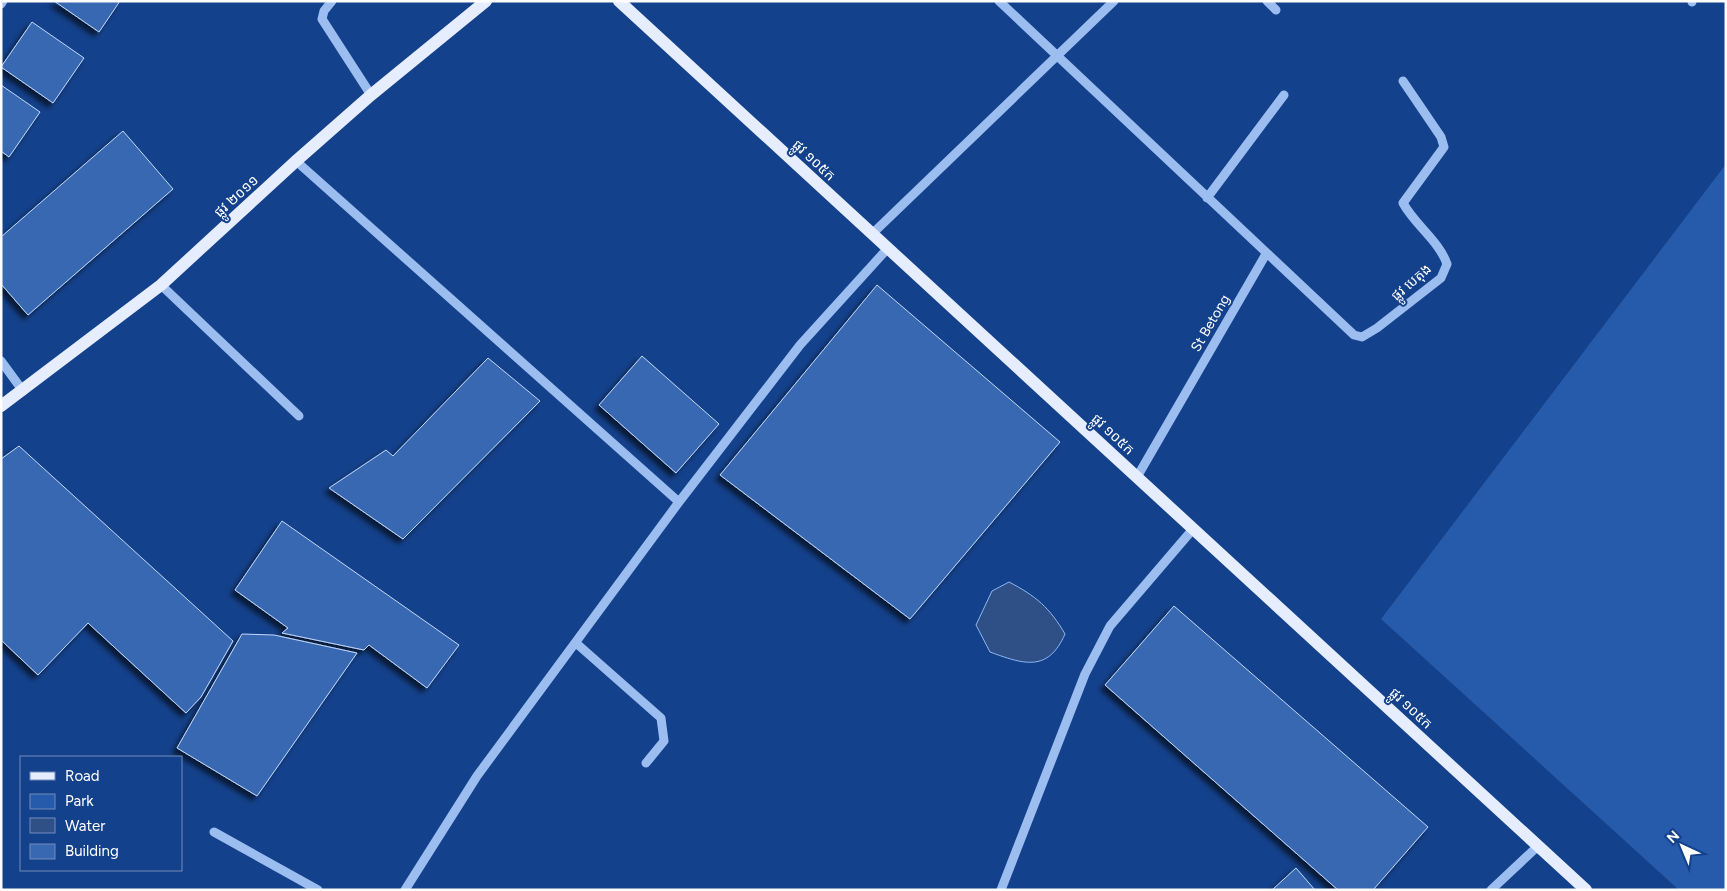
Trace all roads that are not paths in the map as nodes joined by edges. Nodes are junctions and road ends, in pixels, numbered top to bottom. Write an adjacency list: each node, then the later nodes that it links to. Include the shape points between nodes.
1 (332, 1): 11 (street, via 324,10 322,19)
2 (486, 1): 11 (main road, ផ្លូវ ២០១១)
3 (619, 1): 14 (main road, ផ្លូវ ១០៥ក)
4 (999, 1): 8 (street)
5 (1114, 1): 8 (street)
6 (1267, 1): 7 (street)
7 (1276, 10)
8 (1057, 54): 13 (street); 14 (street)
9 (1403, 81): 16 (street, ផ្លូវ បេតុង, via 1441,137 1444,147 1404,204 1410,216 1444,254 1447,264 1441,278 1377,328 1362,336 1354,335)
10 (1284, 94): 13 (street)
11 (371, 95): 12 (main road, ផ្លូវ ២០១១)
12 (296, 161): 17 (main road, ផ្លូវ ២០១១); 23 (street)
13 (1207, 198): 16 (street)
14 (872, 234): 15 (main road, ផ្លូវ ១០៥ក)
15 (888, 248): 22 (main road, ផ្លូវ ១០៥ក); 23 (street, via 800,345)
16 (1266, 254): 22 (street, St Betong)
17 (161, 285): 19 (main road, ផ្លូវ ២០១១); 21 (street)
18 (1, 361): 19 (street)
19 (23, 391): 20 (main road, ផ្លូវ ២០១១)
20 (1, 406)
21 (299, 416)
22 (1137, 477): 24 (main road, ផ្លូវ ១០៥ក)
23 (679, 502): 25 (street)
24 (1193, 529): 28 (main road, ផ្លូវ ១០៥ក); 31 (street, via 1110,626 1085,674)
25 (576, 643): 26 (street, via 661,718 664,741); 30 (street, via 477,776)
26 (646, 763)
27 (214, 832): 29 (street)
28 (1538, 846): 32 (street); 33 (main road, ផ្លូវ ១០៥ក)
29 (318, 890)
30 (405, 890)
31 (1001, 890)
32 (1490, 890)
33 (1586, 890)

